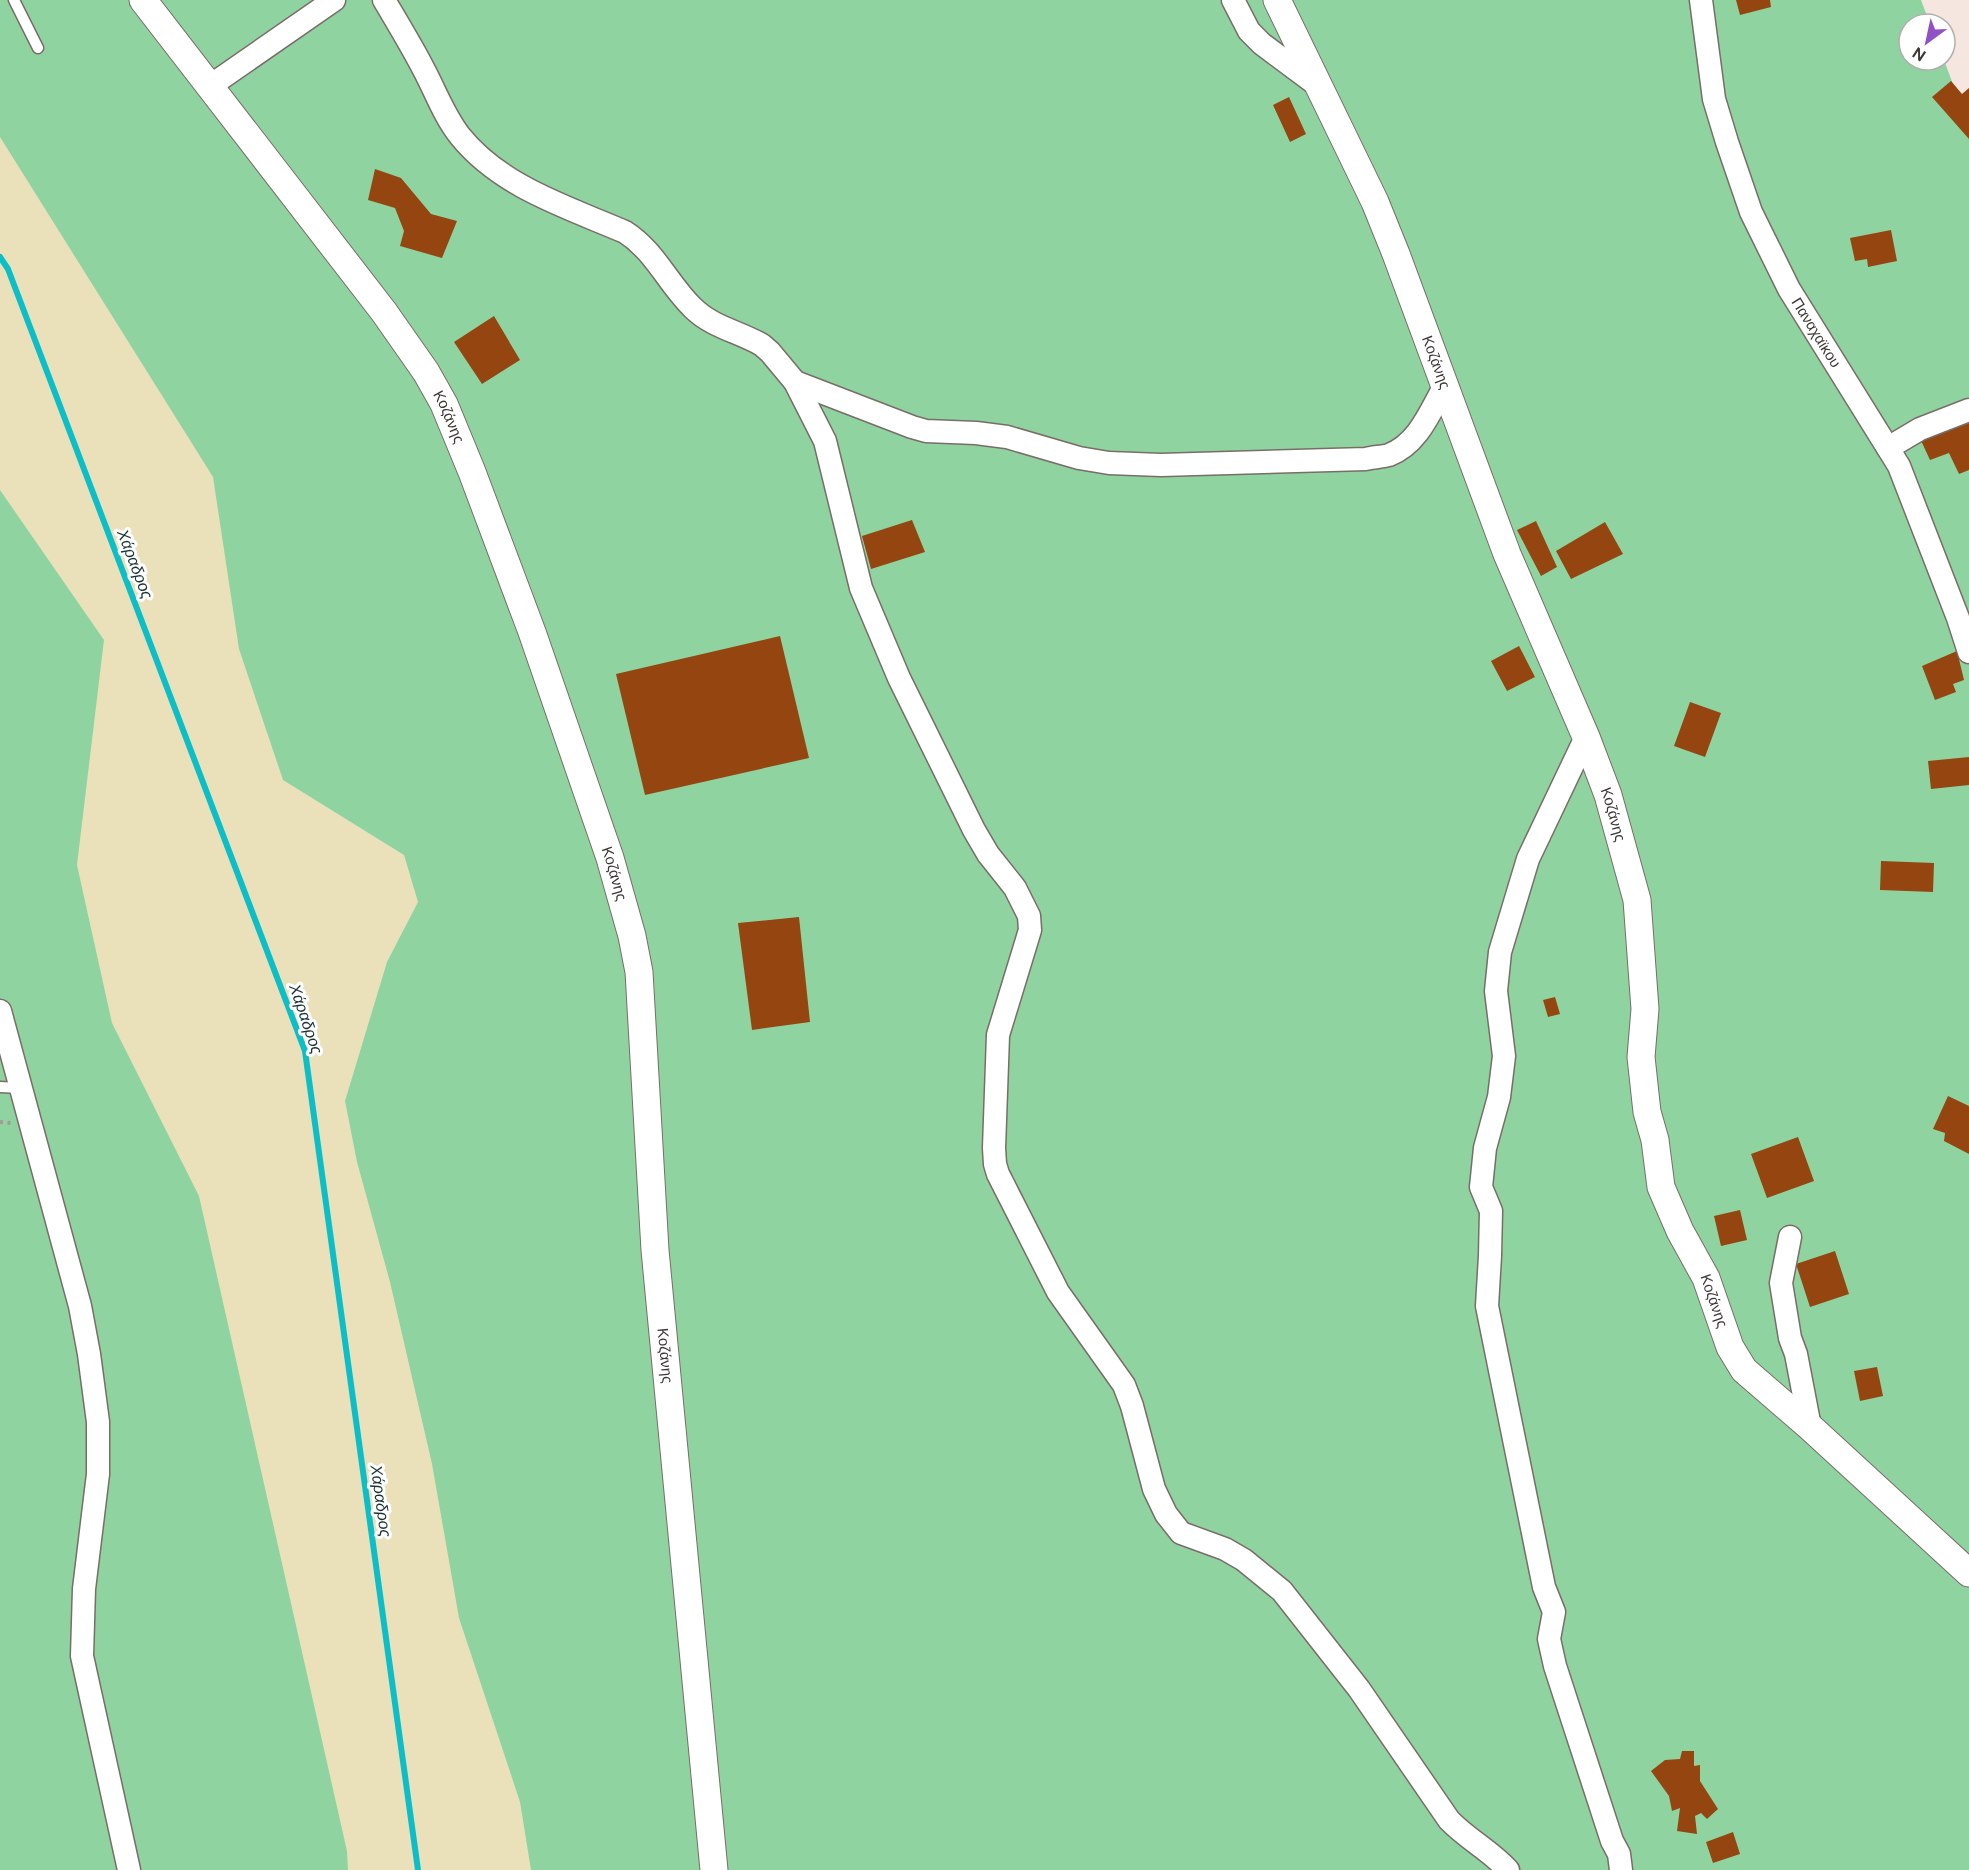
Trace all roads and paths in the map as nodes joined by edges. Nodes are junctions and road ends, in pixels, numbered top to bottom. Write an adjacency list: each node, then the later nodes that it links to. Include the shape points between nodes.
1 (14, 0): 8 (lane)
2 (143, 0): 10 (street, Κοζάνης)
3 (334, 0): 10 (street)
4 (384, 0): 11 (street, via 450,123 466,143 528,191 636,239 696,311 762,345)
5 (1233, 0): 9 (street, via 1249,31 1262,45)
6 (1276, 0): 9 (street, Κοζάνης)
7 (1701, 0): 14 (street, Παναχαϊκου, via 1714,99 1752,212 1790,289)
8 (38, 48)
9 (1317, 85): 12 (street, Κοζάνης, via 1375,202)
10 (210, 86): 24 (street, Κοζάνης, via 384,312 444,404 532,632 610,858 639,972 655,1250)
11 (795, 382): 12 (street, via 926,431 1007,437 1079,458 1161,465 1366,459 1389,454 1419,432); 25 (street, via 825,441 854,565 874,622 974,830 1015,888 1029,916 1030,930 998,1035 994,1148 998,1174 1058,1292 1124,1385 1154,1489 1173,1525 1181,1533 1244,1560 1282,1591 1359,1689 1449,1820 1461,1834)
12 (1444, 387): 17 (street, Κοζάνης, via 1507,554)
13 (1969, 410): 14 (street, via 1920,429)
14 (1888, 448): 15 (street, Παναχαϊκου)
15 (1964, 618): 16 (street, Παναχαϊκου)
16 (1969, 652)
17 (1586, 737): 21 (street, Κοζάνης, via 1608,795 1636,900 1645,1009 1641,1057 1661,1186 1706,1278 1730,1347 1744,1370); 26 (street, via 1528,859 1500,952 1496,990 1504,1056 1481,1187 1491,1211 1487,1306 1544,1587 1554,1612 1549,1639)
18 (0, 1011): 19 (street)
19 (10, 1087): 23 (street, via 80,1306 90,1354 98,1422 98,1474 84,1589 82,1656)
20 (1790, 1238): 21 (street, via 1781,1283)
21 (1810, 1427): 22 (street, Κοζάνης)
22 (1969, 1573)
23 (129, 1870)
24 (714, 1870)
25 (1509, 1870)
26 (1621, 1870)

